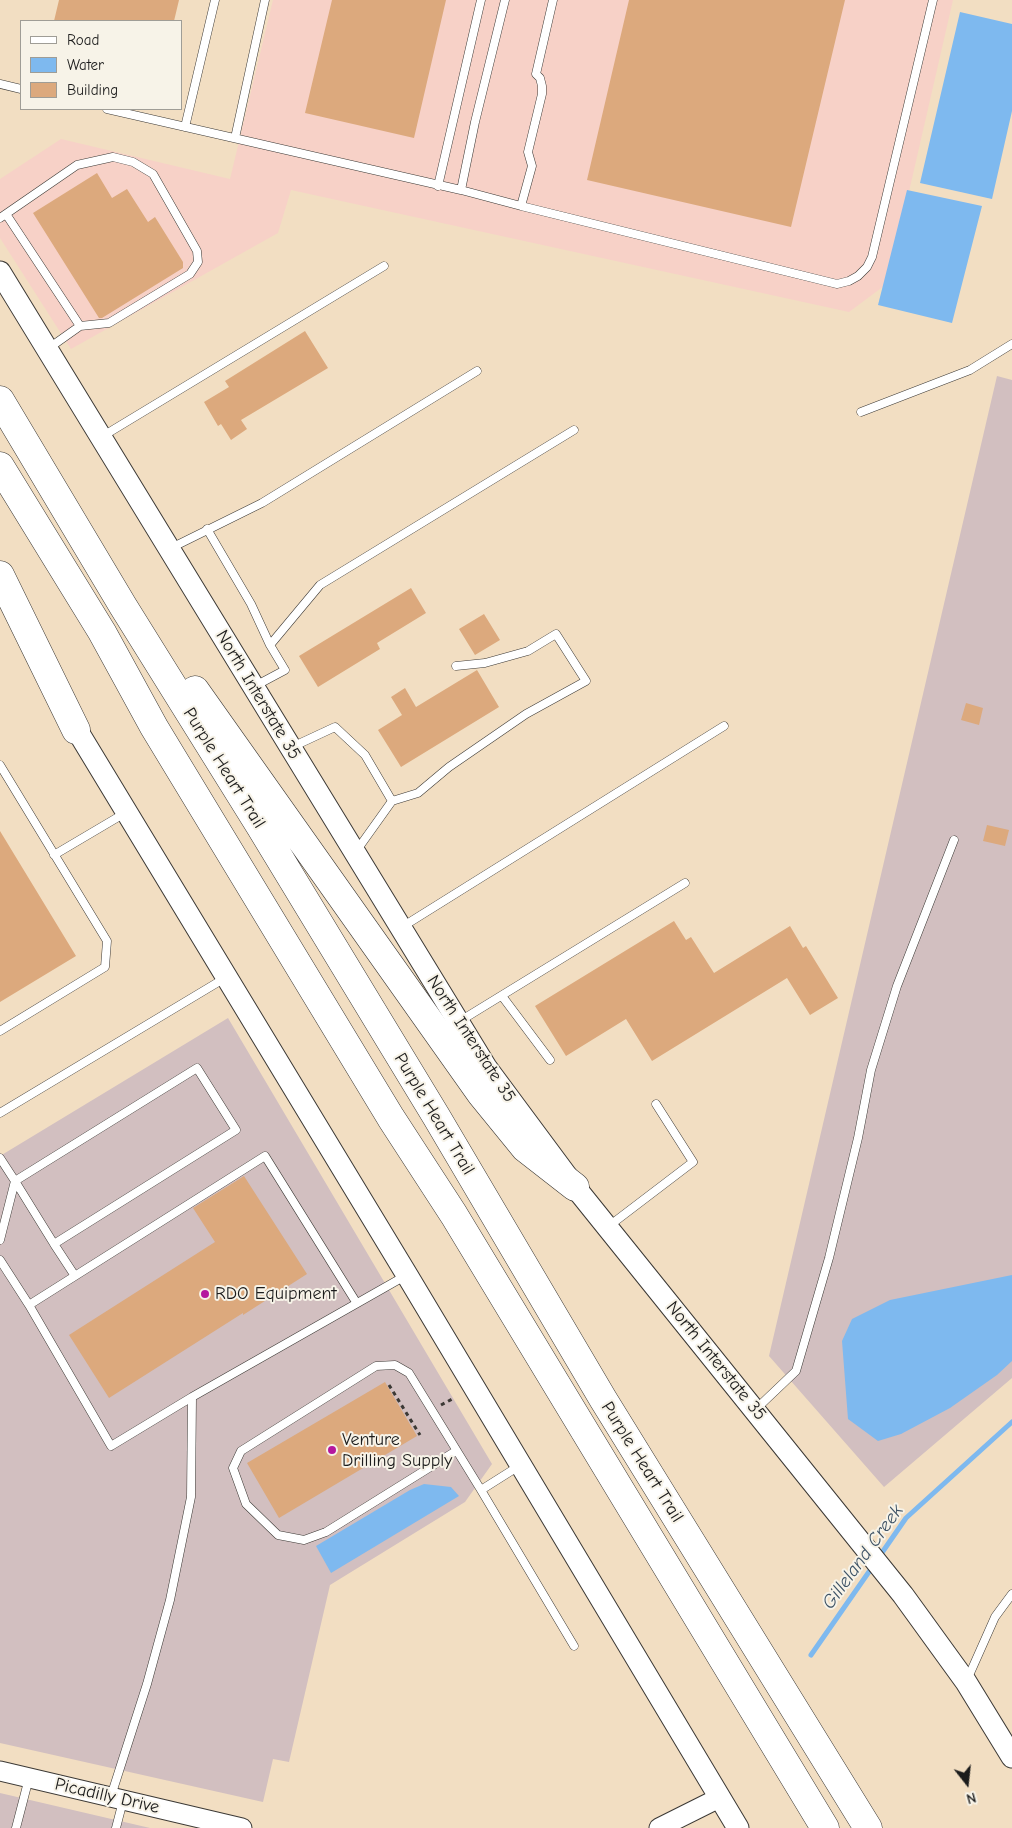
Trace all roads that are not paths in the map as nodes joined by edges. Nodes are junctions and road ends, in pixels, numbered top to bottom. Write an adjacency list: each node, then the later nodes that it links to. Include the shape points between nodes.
1 (215, 0): 10 (lane)
2 (265, 0): 11 (lane)
3 (481, 0): 12 (lane)
4 (505, 0): 13 (lane)
5 (553, 0): 14 (lane, via 536,74 540,78 542,94 528,152 532,166)
6 (933, 0): 14 (lane, via 872,257 867,267 849,281 837,284)
7 (0, 84): 8 (lane)
8 (20, 89)
9 (111, 110): 10 (lane)
10 (185, 127): 11 (lane)
11 (235, 138): 12 (lane)
12 (438, 186): 13 (lane)
13 (461, 190): 14 (lane)
14 (520, 206)
15 (3, 216): 18 (lane); 18 (lane, via 77,165 113,157 133,162 152,174 197,251 198,262 190,274 109,323)
16 (384, 266): 25 (lane)
17 (0, 272): 20 (main road, North Interstate 35)
18 (80, 326): 20 (lane)
19 (1012, 344): 23 (lane, via 970,370)
20 (47, 349): 25 (main road, North Interstate 35)
21 (477, 371): 27 (lane, via 262,503)
22 (0, 400): 31 (highway, Purple Heart Trail)
23 (861, 412)
24 (574, 430): 32 (lane, via 320,584)
25 (102, 437): 28 (main road, North Interstate 35)
26 (0, 466): 82 (highway, Purple Heart Trail, via 102,632 154,727)
27 (207, 529): 28 (lane); 32 (lane, via 251,604)
28 (169, 549): 34 (main road, North Interstate 35)
29 (0, 575): 36 (highway)
30 (0, 603): 36 (main road)
31 (123, 606): 55 (highway, via 183,672 481,1094 524,1148); 83 (highway, Purple Heart Trail, via 416,1083 603,1399)
32 (270, 645): 34 (lane, via 285,670)
33 (456, 666): 39 (lane, via 485,663 528,651 556,634 586,681 526,714 449,766 418,793)
34 (253, 687): 37 (main road, North Interstate 35)
35 (724, 726): 45 (lane)
36 (76, 730): 40 (main road)
37 (290, 748): 39 (lane, via 335,727 365,755); 42 (main road, North Interstate 35)
38 (0, 765): 43 (lane)
39 (392, 801): 42 (lane)
40 (127, 812): 43 (lane); 46 (main road)
41 (954, 840): 65 (lane, via 897,986 871,1070 829,1258 796,1371)
42 (354, 853): 45 (main road, North Interstate 35)
43 (54, 856): 49 (lane, via 107,941 105,967)
44 (685, 883): 47 (lane)
45 (400, 928): 48 (main road, North Interstate 35)
46 (226, 977): 52 (lane); 60 (main road)
47 (502, 996): 48 (lane); 50 (lane)
48 (459, 1022): 55 (main road, North Interstate 35, via 486,1067)
49 (0, 1031)
50 (550, 1060)
51 (656, 1104): 56 (lane, via 693,1162)
52 (0, 1114)
53 (0, 1158): 54 (lane)
54 (15, 1181): 57 (lane); 58 (lane); 58 (lane, via 197,1068 236,1130)
55 (575, 1188): 56 (main road, North Interstate 35)
56 (607, 1227): 65 (main road, North Interstate 35)
57 (0, 1240)
58 (54, 1244): 61 (lane)
59 (0, 1260): 63 (lane)
60 (407, 1275): 62 (lane); 67 (main road)
61 (75, 1276): 62 (lane, via 265,1156); 63 (lane)
62 (356, 1302): 64 (lane)
63 (29, 1305): 64 (lane, via 111,1446)
64 (192, 1397): 75 (lane, via 191,1497 170,1600)
65 (756, 1410): 71 (main road, North Interstate 35, via 903,1595)
66 (456, 1451): 66 (lane, via 409,1373 395,1365 376,1366 241,1451 233,1468 246,1504 278,1534 304,1540 326,1532); 68 (lane)
67 (520, 1465): 68 (lane); 76 (main road)
68 (481, 1490): 70 (lane)
69 (1012, 1594): 71 (lane, via 995,1617)
70 (574, 1646)
71 (966, 1682): 72 (main road, North Interstate 35)
72 (1012, 1757)
73 (0, 1772): 74 (street, Picadilly Drive)
74 (29, 1778): 75 (street, Picadilly Drive); 77 (lane)
75 (117, 1798): 78 (lane); 79 (street, Picadilly Drive)
76 (719, 1798): 80 (street); 81 (main road)
77 (16, 1828)
78 (116, 1828)
79 (242, 1828)
80 (659, 1828)
81 (738, 1828)
82 (825, 1828)
83 (868, 1828)

